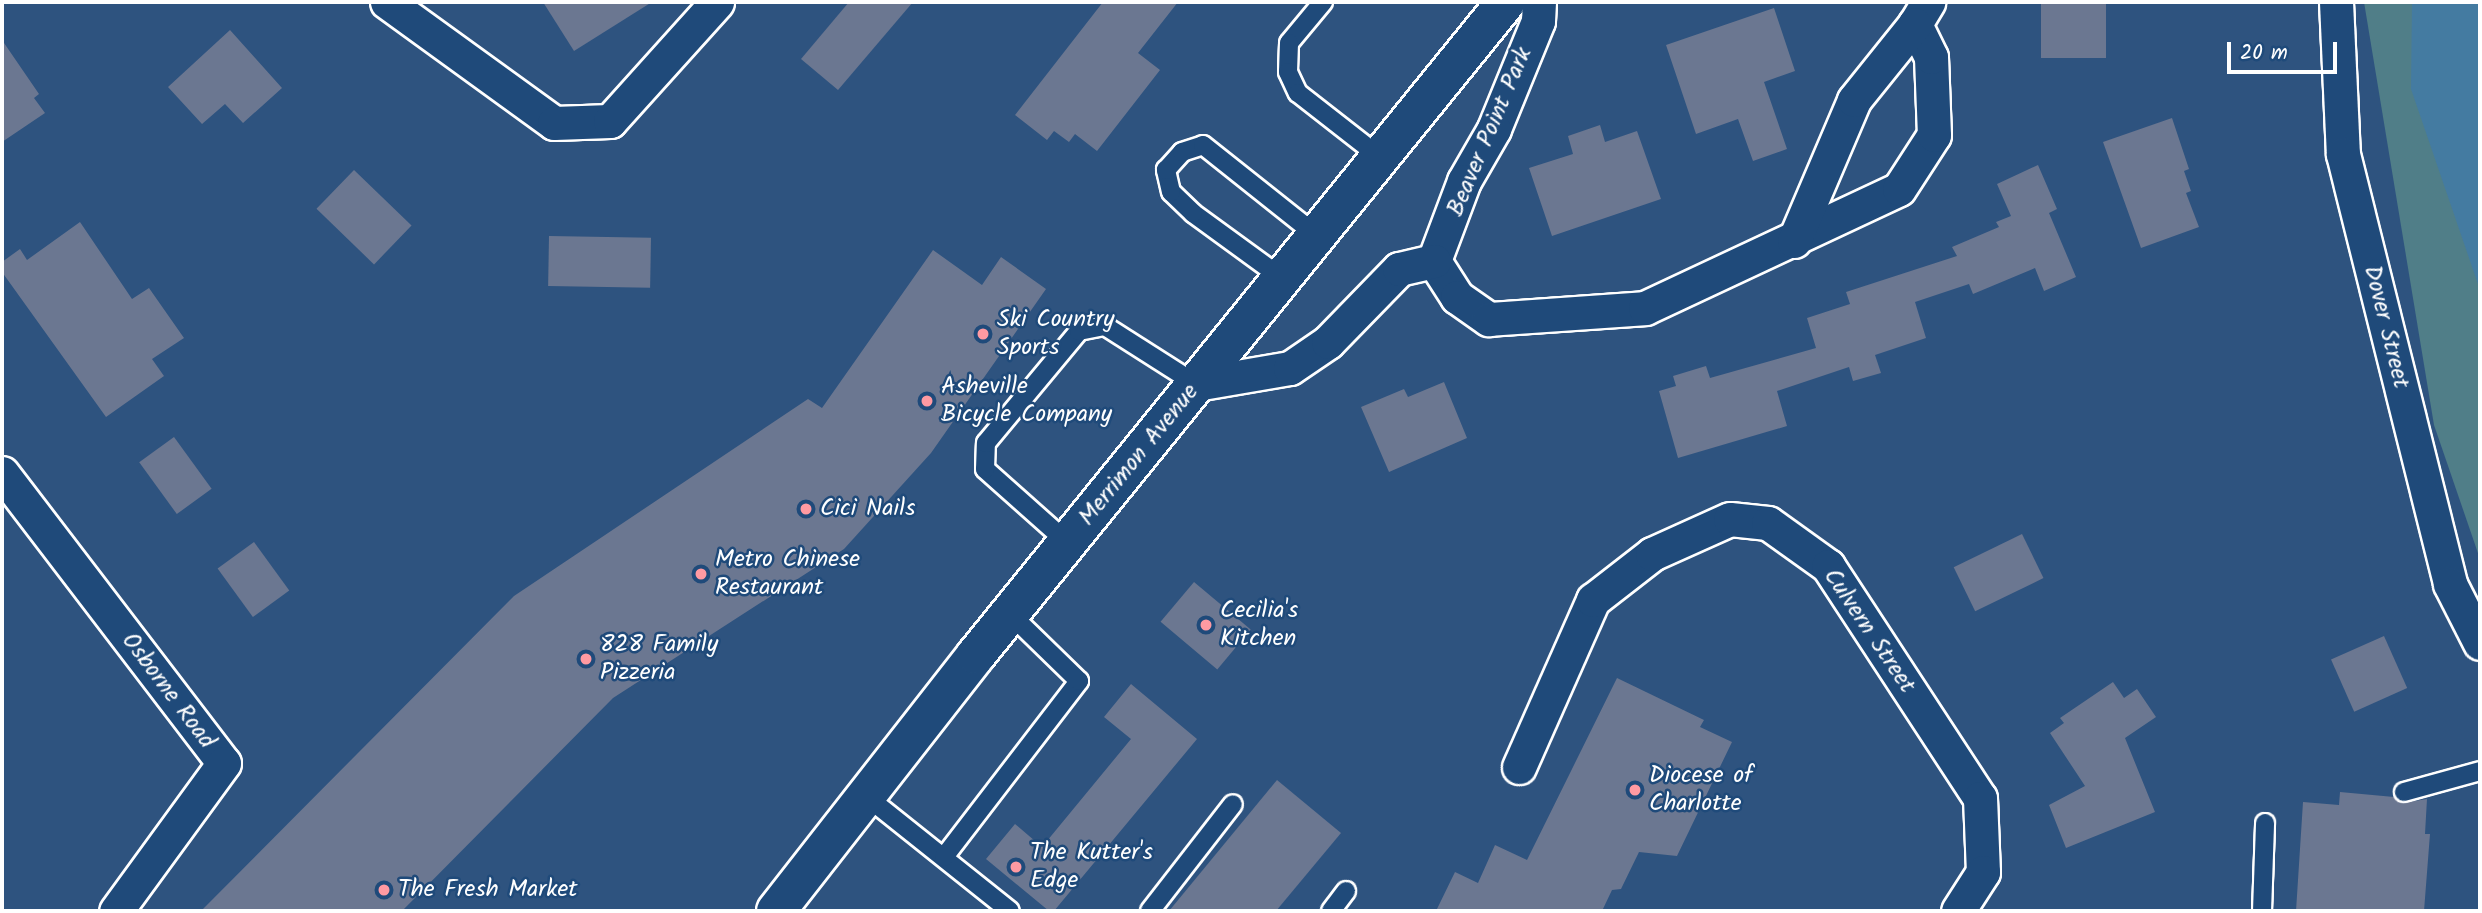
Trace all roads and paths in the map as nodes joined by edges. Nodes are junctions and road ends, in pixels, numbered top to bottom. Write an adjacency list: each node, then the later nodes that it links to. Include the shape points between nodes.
1 (387, 2): 2 (street, via 554,124 610,121)
2 (717, 2)
3 (1322, 2): 8 (lane, via 1289,43 1288,72 1298,93)
4 (1506, 2): 8 (main road, Merrimon Avenue)
5 (1539, 2): 11 (street, Beaver Point Park, via 1538,21 1494,129 1464,181)
6 (2336, 2): 17 (street, Dover Street, via 2343,154 2450,584)
7 (1921, 13): 10 (street, via 1854,100); 10 (street, via 1931,57 1934,135 1899,189)
8 (1380, 157): 9 (main road, Merrimon Avenue)
9 (1317, 236): 12 (main road, Merrimon Avenue); 12 (lane, via 1203,145 1182,152 1166,170 1171,191 1193,213)
10 (1794, 241): 11 (street, via 1645,308 1489,319 1457,297)
11 (1434, 261): 13 (street, via 1399,269 1328,342 1290,368)
12 (1282, 278): 13 (main road, Merrimon Avenue)
13 (1196, 384): 15 (main road, Merrimon Avenue); 15 (lane, via 1105,326 1079,331 986,443 985,469)
14 (2, 473): 26 (street, Osborne Road, via 224,763)
15 (1068, 543): 16 (main road, Merrimon Avenue)
16 (1010, 614): 21 (main road, Merrimon Avenue); 24 (lane, via 1080,681)
17 (2480, 643)
18 (1519, 767): 31 (street, Culvern Street, via 1593,600 1652,554 1730,519 1768,523 1828,566 1980,798 1983,873)
19 (2480, 771): 20 (lane)
20 (2404, 792)
21 (866, 796): 24 (lane); 27 (main road, Merrimon Avenue)
22 (1233, 804): 29 (lane)
23 (2265, 823): 32 (lane)
24 (944, 857): 28 (lane)
25 (1346, 891): 30 (lane)
26 (116, 911)
27 (776, 911)
28 (1010, 911)
29 (1150, 911)
30 (1331, 911)
31 (1958, 911)
32 (2262, 911)

